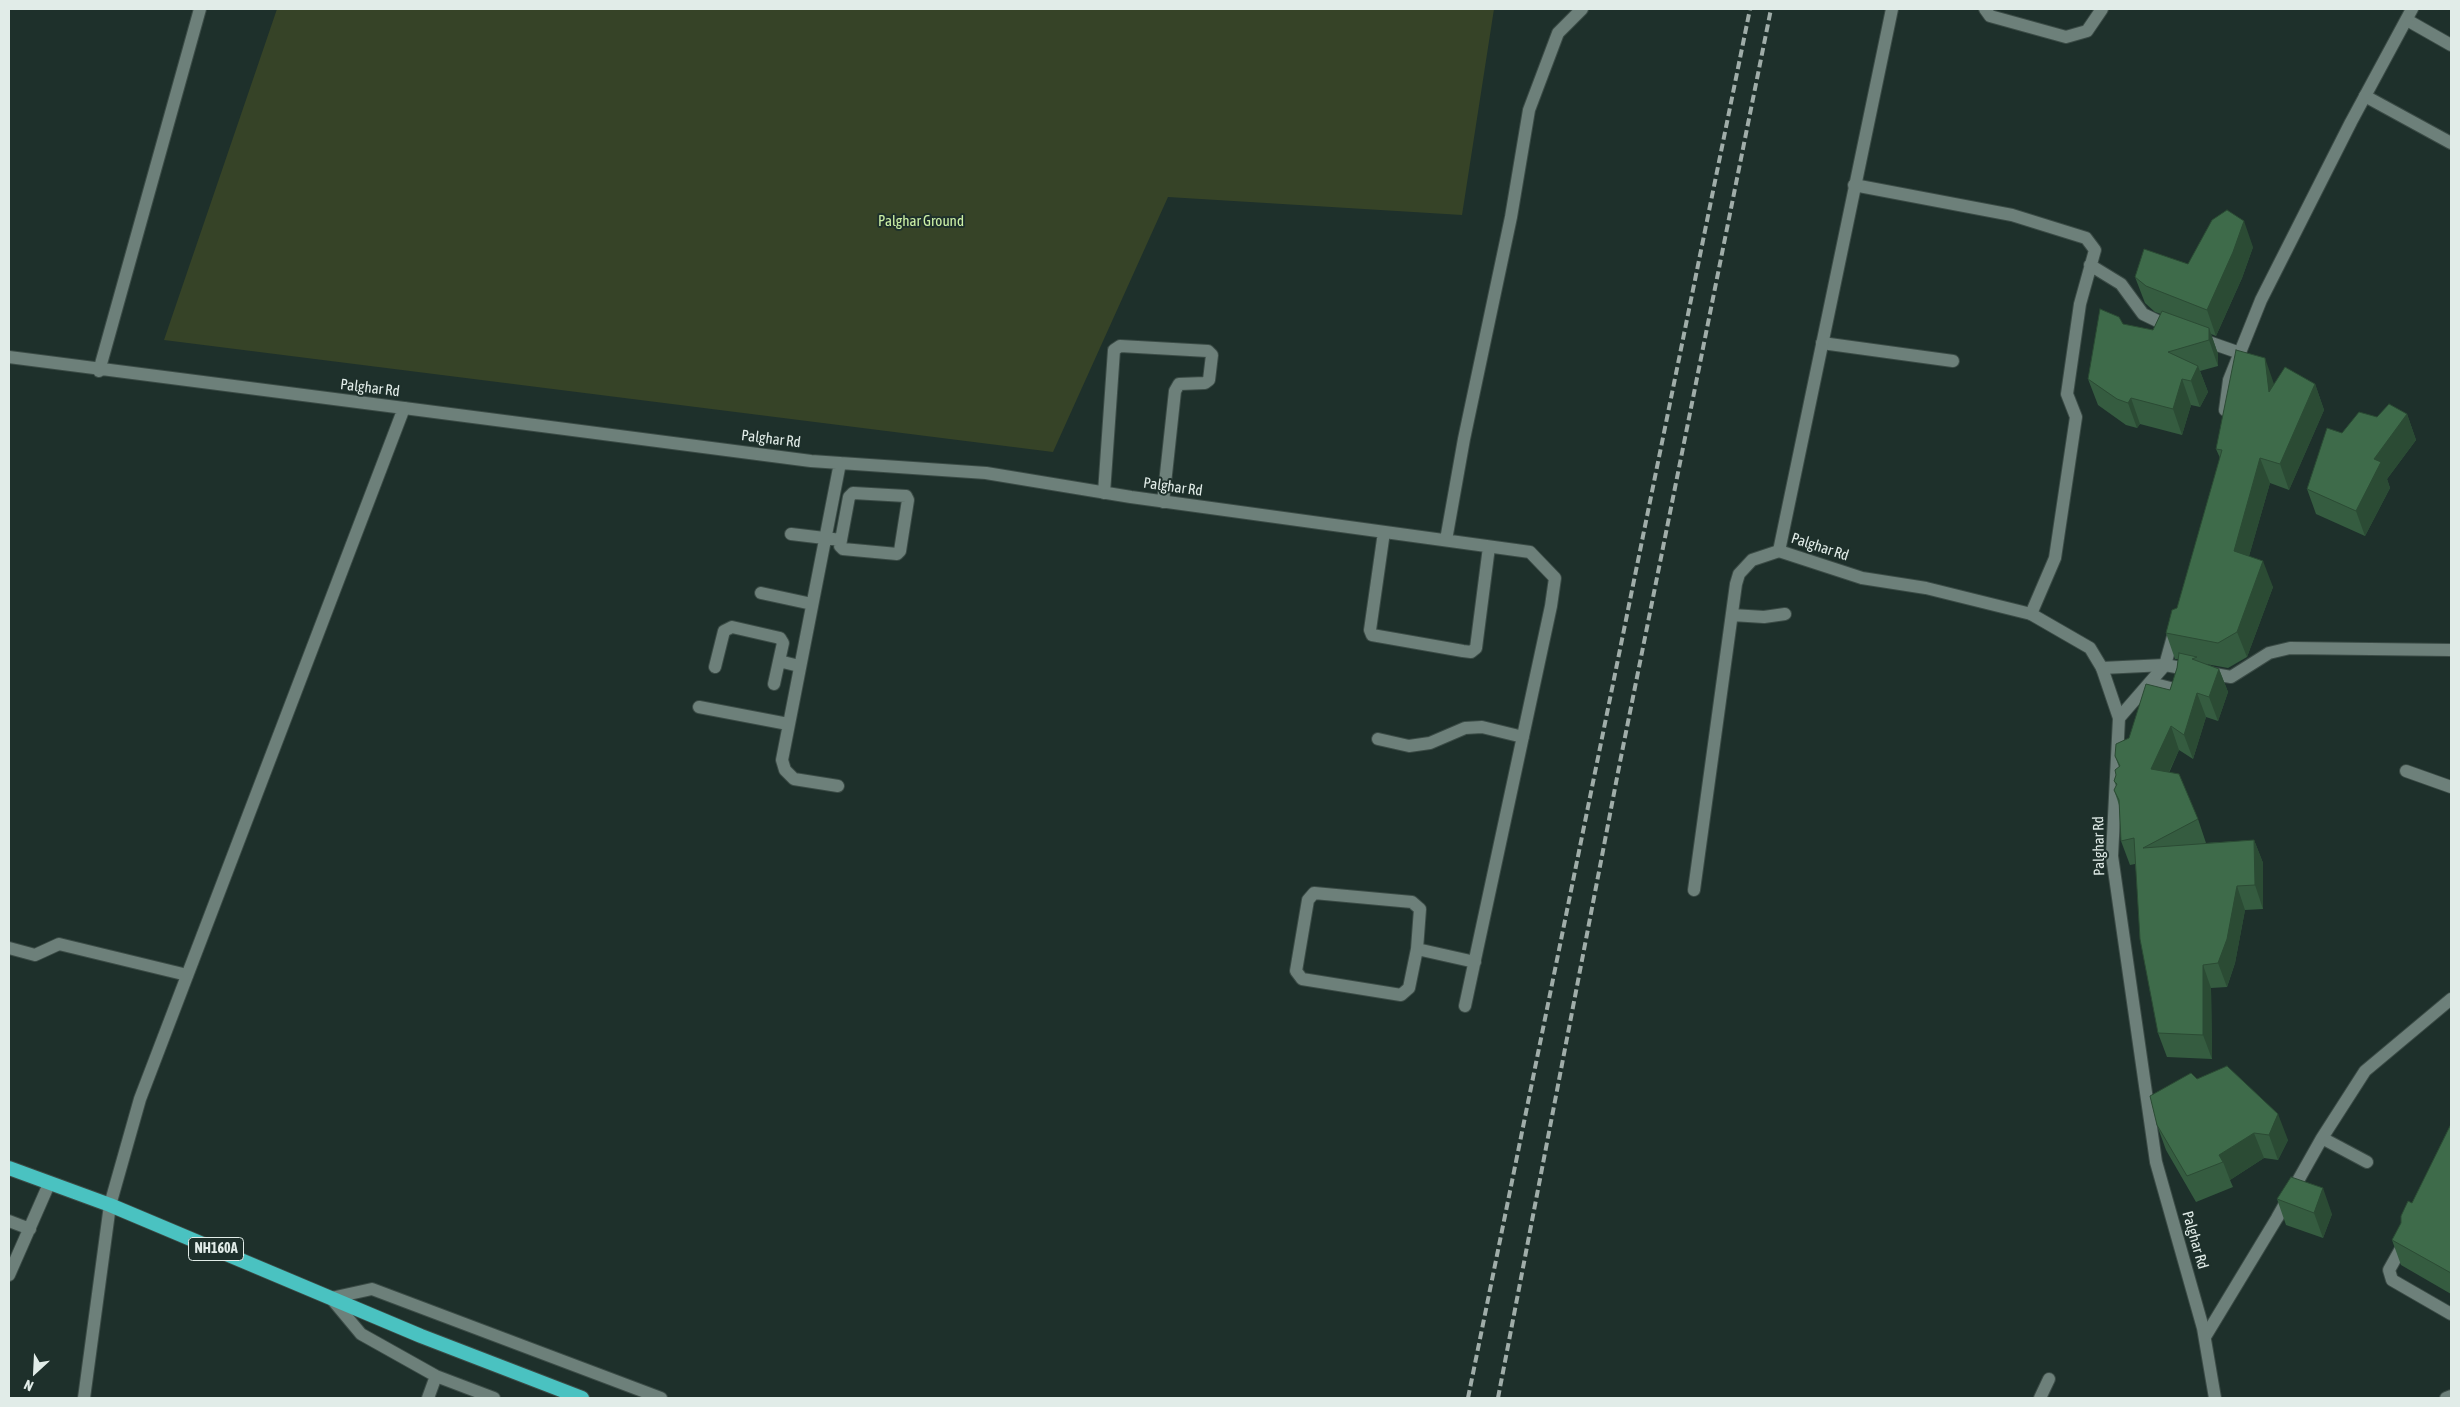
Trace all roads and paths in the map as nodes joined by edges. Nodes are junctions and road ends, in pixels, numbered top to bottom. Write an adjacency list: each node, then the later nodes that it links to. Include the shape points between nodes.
1 (200, 9): 16 (street)
2 (1582, 9): 26 (street, via 1558,33 1529,110 1511,217)
3 (1892, 9): 10 (street)
4 (1985, 9): 5 (street, via 1990,16 2066,36 2087,30)
5 (2102, 9)
6 (2410, 14): 7 (street); 8 (street)
7 (2451, 45)
8 (2366, 96): 9 (street); 13 (street, via 2261,300)
9 (2451, 143)
10 (1854, 185): 11 (street, via 2012,214 2086,238 2095,250); 12 (street)
11 (2090, 265): 13 (street, via 2117,281 2143,314 2159,324); 32 (street, via 2080,304 2068,394 2076,417 2055,558)
12 (1822, 344): 15 (street); 28 (street)
13 (2240, 353): 18 (street, via 2228,380)
14 (9, 358): 16 (street, Palghar Rd)
15 (1953, 362)
16 (99, 371): 17 (street, Palghar Rd)
17 (404, 408): 19 (street, Palghar Rd); 56 (street)
18 (2224, 419)
19 (840, 463): 20 (street, Palghar Rd, via 986,472); 24 (street)
20 (1104, 493): 21 (street, Palghar Rd); 21 (street, via 1114,350 1120,346 1208,351 1212,355 1209,380 1206,383 1180,384 1175,391)
21 (1164, 502): 22 (street, Palghar Rd)
22 (1384, 532): 26 (street, Palghar Rd); 27 (street, via 1370,630 1372,635 1463,651 1471,652 1476,648)
23 (790, 534): 24 (street)
24 (825, 538): 25 (street); 30 (street)
25 (841, 540): 25 (street, via 843,549 897,554 908,500 906,496 853,493)
26 (1446, 540): 27 (street, Palghar Rd)
27 (1489, 547): 47 (street, Palghar Rd, via 1530,552 1555,578)
28 (1779, 551): 32 (street, Palghar Rd, via 1862,578 1926,588); 33 (street, via 1752,560 1739,574)
29 (761, 593): 30 (street)
30 (812, 604): 38 (street)
31 (1785, 614): 33 (street)
32 (2031, 614): 40 (street, Palghar Rd, via 2090,648)
33 (1732, 615): 52 (street)
34 (2178, 620): 37 (street)
35 (2451, 650): 37 (street, via 2290,648 2269,653 2231,677)
36 (779, 661): 38 (street); 39 (street, via 783,643 780,638 732,627 724,630); 41 (street)
37 (2165, 665): 40 (street); 42 (street)
38 (799, 666): 46 (street)
39 (715, 667)
40 (2102, 668): 45 (street, Palghar Rd)
41 (774, 684)
42 (2151, 684): 43 (street); 45 (street)
43 (2178, 690)
44 (699, 706): 46 (street)
45 (2119, 718): 70 (street, Palghar Rd, via 2112,856 2156,1162)
46 (788, 724): 50 (street, via 782,760 785,770 794,778)
47 (1523, 737): 48 (street, via 1482,727 1465,728 1430,743 1409,746); 55 (street)
48 (1378, 740)
49 (2406, 771): 51 (street)
50 (838, 786)
51 (2451, 787)
52 (1694, 890)
53 (9, 948): 56 (street, via 35,955 59,944)
54 (1417, 949): 54 (street, via 1409,988 1401,995 1302,979 1296,972 1308,900 1314,893 1412,902 1420,909); 55 (street)
55 (1475, 962): 58 (street)
56 (187, 975): 63 (street, via 140,1099)
57 (2451, 999): 59 (street, via 2365,1071)
58 (1465, 1006)
59 (2322, 1138): 60 (street); 70 (street)
60 (2367, 1162)
61 (9, 1168): 62 (highway, NH160A)
62 (49, 1184): 63 (highway, NH160A); 65 (street)
63 (110, 1205): 68 (highway, NH160A); 74 (street)
64 (9, 1221): 65 (street)
65 (30, 1229): 67 (street)
66 (2403, 1244): 69 (street, via 2389,1270 2392,1280)
67 (9, 1275)
68 (331, 1298): 71 (street, via 361,1334); 77 (highway, NH160A); 78 (street, via 372,1289)
69 (2451, 1314)
70 (2205, 1337): 80 (street, Palghar Rd)
71 (436, 1376): 75 (street); 76 (street)
72 (2049, 1379): 79 (street)
73 (2451, 1396): 81 (street)
74 (84, 1398)
75 (428, 1398)
76 (494, 1398)
77 (582, 1398)
78 (661, 1398)
79 (2040, 1398)
80 (2215, 1398)
81 (2446, 1398)

